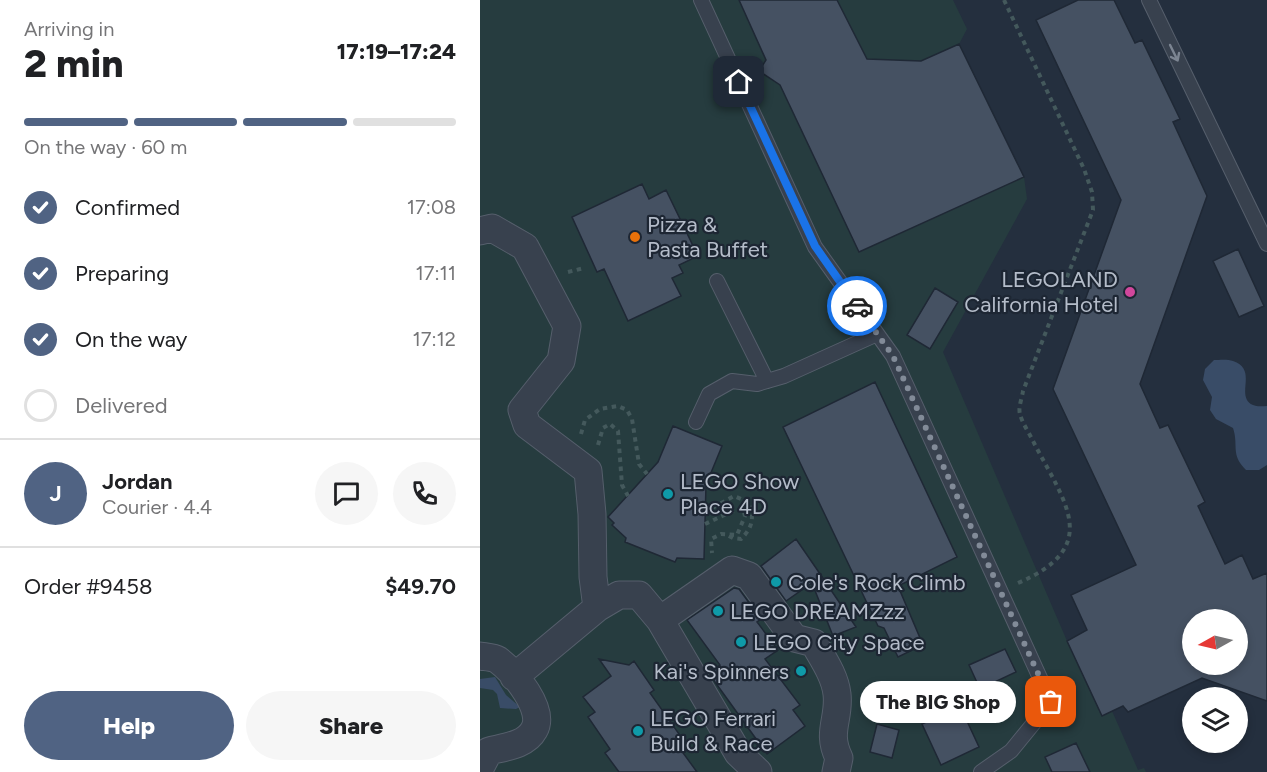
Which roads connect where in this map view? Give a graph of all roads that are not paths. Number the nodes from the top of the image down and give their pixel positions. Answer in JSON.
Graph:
{"nodes":[{"id":1,"x":701,"y":0,"type":"edge"},
{"id":2,"x":1149,"y":0,"type":"edge"},
{"id":3,"x":480,"y":231,"type":"edge"},
{"id":4,"x":1267,"y":244,"type":"edge"},
{"id":5,"x":717,"y":281,"type":"dead end"},
{"id":6,"x":877,"y":334,"type":"junction"},
{"id":7,"x":767,"y":381,"type":"junction"},
{"id":8,"x":696,"y":422,"type":"dead end"},
{"id":9,"x":597,"y":608,"type":"junction"},
{"id":10,"x":660,"y":620,"type":"junction"},
{"id":11,"x":480,"y":656,"type":"edge"},
{"id":12,"x":514,"y":677,"type":"junction"},
{"id":13,"x":480,"y":768,"type":"edge"},
{"id":14,"x":758,"y":772,"type":"edge"},
{"id":15,"x":836,"y":772,"type":"edge"},
{"id":16,"x":981,"y":772,"type":"edge"}],
"edges":[{"from":1,"to":6,"type":"lane"},
{"from":2,"to":4,"type":"lane","one_way":true},
{"from":3,"to":9,"type":"street"},
{"from":5,"to":7,"type":"lane"},
{"from":6,"to":7,"type":"lane"},
{"from":6,"to":16,"type":"lane"},
{"from":7,"to":8,"type":"lane"},
{"from":9,"to":10,"type":"street"},
{"from":9,"to":12,"type":"street"},
{"from":10,"to":14,"type":"street"},
{"from":10,"to":15,"type":"street"},
{"from":11,"to":12,"type":"street"},
{"from":12,"to":13,"type":"street"}]}
